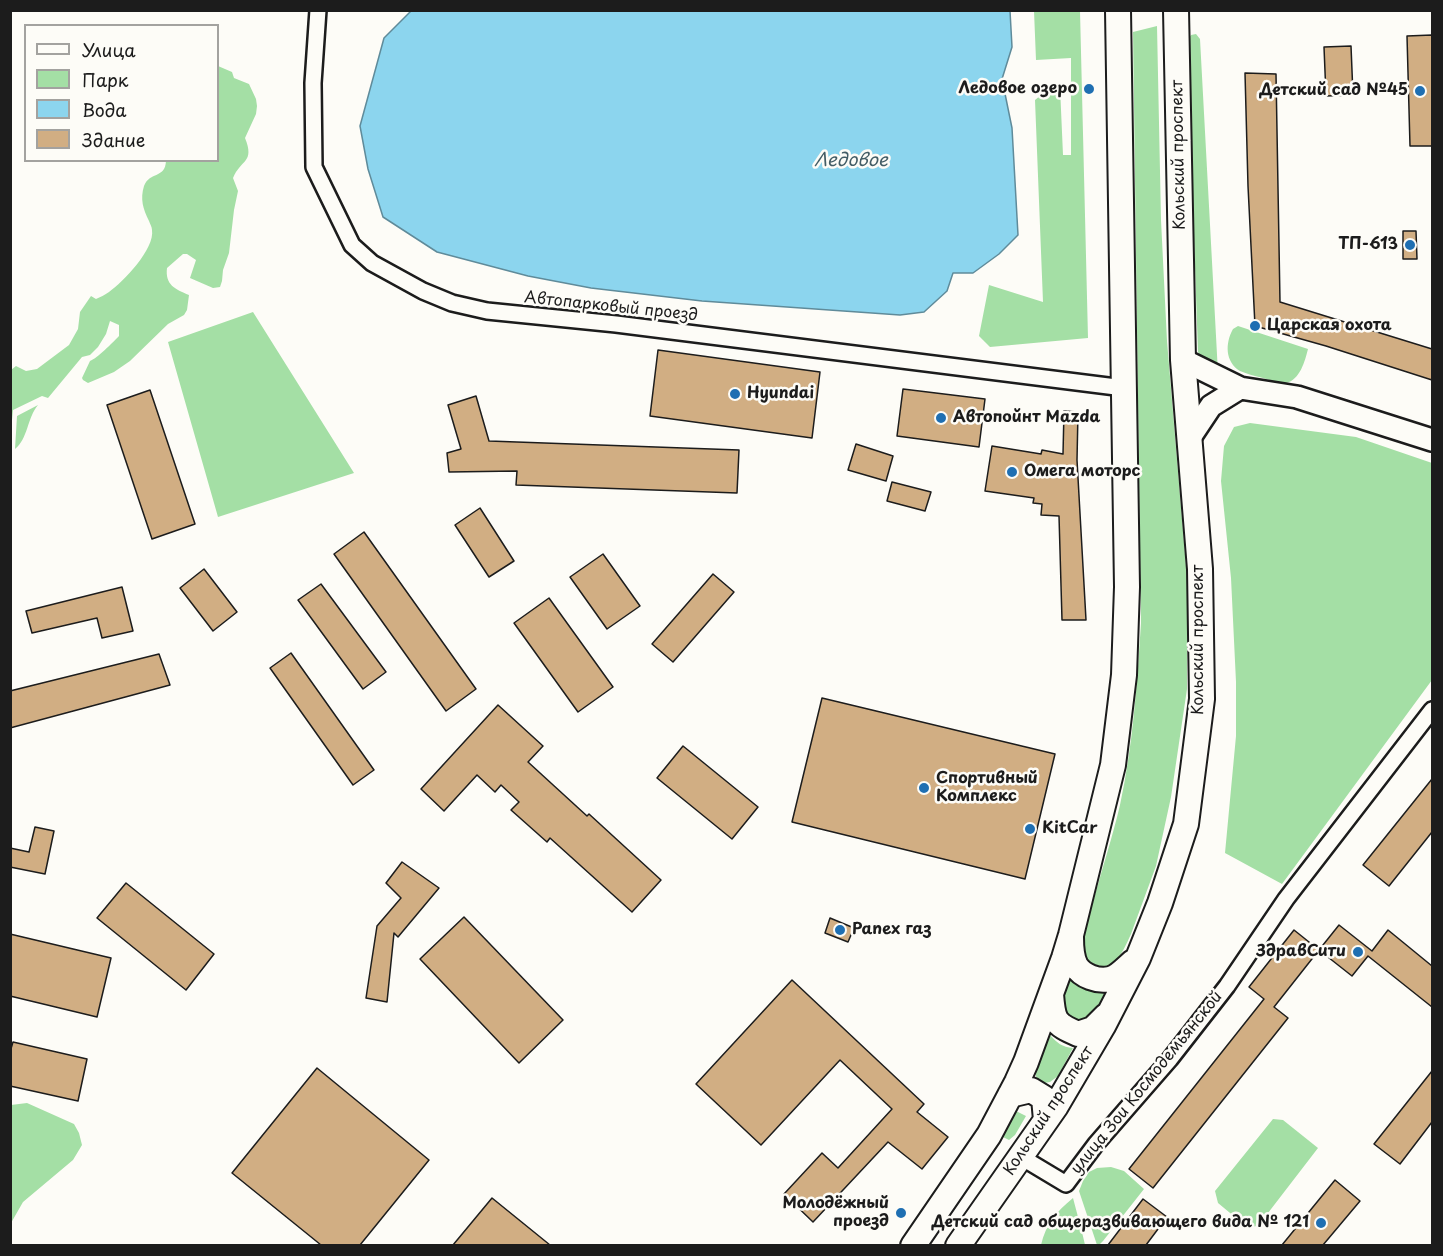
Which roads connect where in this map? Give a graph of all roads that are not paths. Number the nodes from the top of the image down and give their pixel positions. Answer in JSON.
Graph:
{"nodes":[{"id":1,"x":318,"y":10,"type":"edge"},
{"id":2,"x":1118,"y":10,"type":"edge"},
{"id":3,"x":1176,"y":10,"type":"edge"},
{"id":4,"x":1183,"y":360,"type":"junction"},
{"id":5,"x":1124,"y":388,"type":"junction"},
{"id":6,"x":1240,"y":388,"type":"junction"},
{"id":7,"x":1190,"y":440,"type":"junction"},
{"id":8,"x":1432,"y":440,"type":"edge"},
{"id":9,"x":1432,"y":710,"type":"edge"},
{"id":10,"x":1071,"y":935,"type":"junction"},
{"id":11,"x":1138,"y":958,"type":"junction"},
{"id":12,"x":1051,"y":994,"type":"junction"},
{"id":13,"x":1110,"y":1012,"type":"junction"},
{"id":14,"x":1033,"y":1101,"type":"junction"},
{"id":15,"x":989,"y":1135,"type":"junction"},
{"id":16,"x":1021,"y":1157,"type":"junction"},
{"id":17,"x":913,"y":1245,"type":"edge"},
{"id":18,"x":958,"y":1245,"type":"edge"}],
"edges":[{"from":1,"to":5,"type":"street","name":"Автопарковый проезд"},
{"from":2,"to":5,"type":"main road","name":"Кольский проспект"},
{"from":3,"to":4,"type":"main road","name":"Кольский проспект"},
{"from":4,"to":6,"type":"street"},
{"from":4,"to":7,"type":"main road","name":"Кольский проспект"},
{"from":5,"to":10,"type":"main road","name":"Кольский проспект"},
{"from":6,"to":7,"type":"street"},
{"from":6,"to":8,"type":"street"},
{"from":7,"to":11,"type":"main road","name":"Кольский проспект"},
{"from":9,"to":16,"type":"street","name":"улица Зои Космодемьянской"},
{"from":10,"to":11,"type":"main road"},
{"from":10,"to":12,"type":"main road","name":"Кольский проспект"},
{"from":11,"to":13,"type":"main road","name":"Кольский проспект"},
{"from":12,"to":13,"type":"main road"},
{"from":12,"to":14,"type":"main road","name":"Кольский проспект"},
{"from":13,"to":14,"type":"main road","name":"Кольский проспект"},
{"from":14,"to":15,"type":"main road","name":"Кольский проспект"},
{"from":14,"to":16,"type":"main road","name":"Кольский проспект"},
{"from":15,"to":16,"type":"main road"},
{"from":15,"to":17,"type":"main road","name":"Кольский проспект"},
{"from":16,"to":18,"type":"main road","name":"Кольский проспект"}]}
